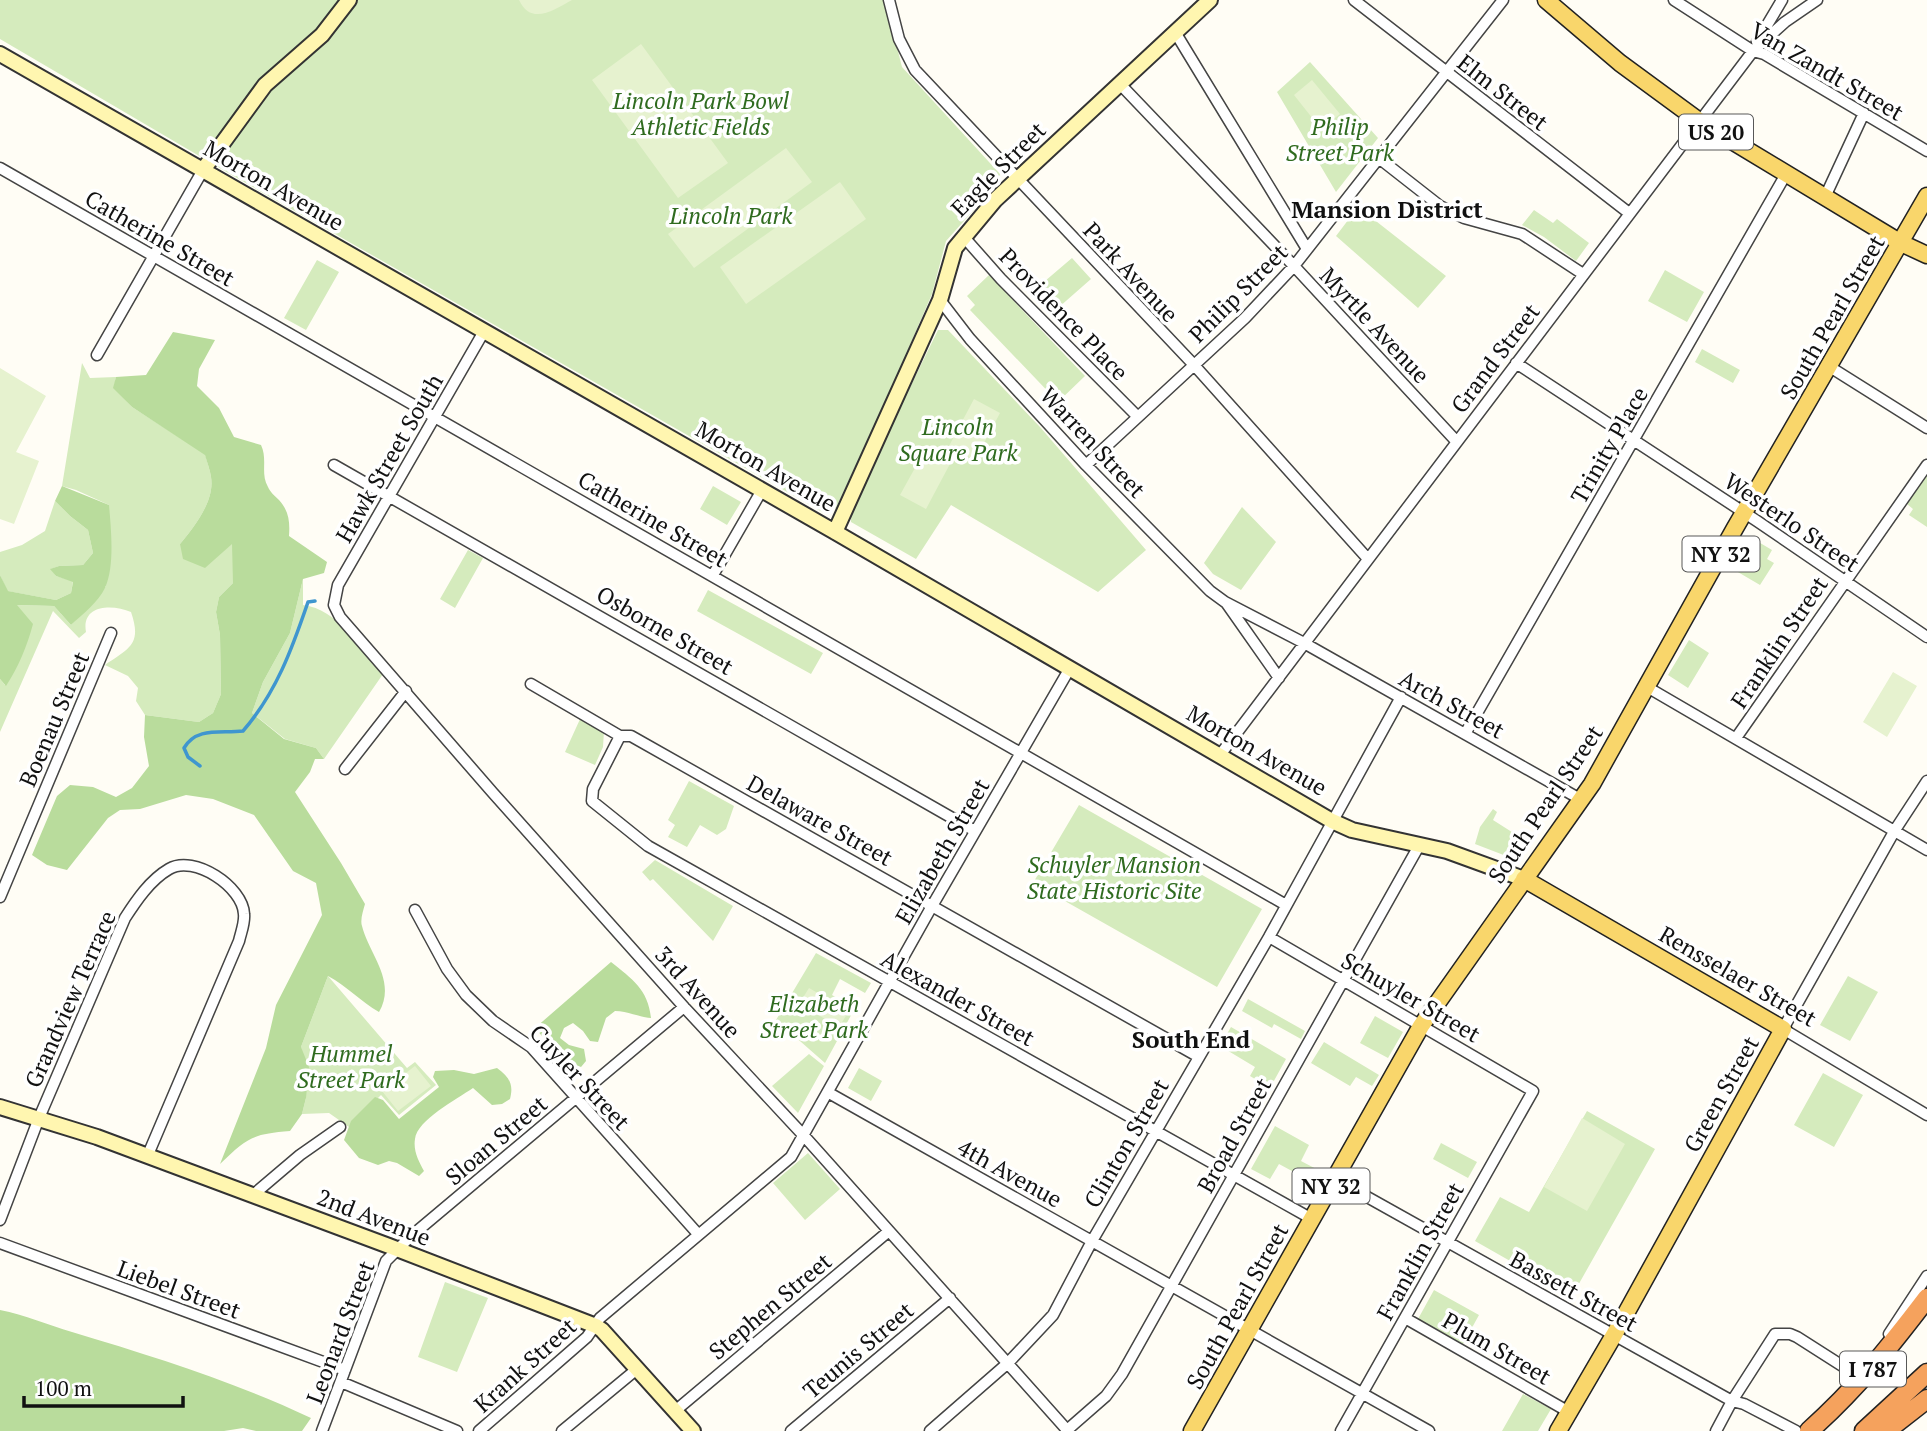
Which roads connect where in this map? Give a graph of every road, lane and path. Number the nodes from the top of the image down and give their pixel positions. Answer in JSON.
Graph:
{"nodes":[{"id":1,"x":349,"y":0,"type":"edge"},
{"id":2,"x":889,"y":0,"type":"edge"},
{"id":3,"x":1210,"y":0,"type":"edge"},
{"id":4,"x":1354,"y":0,"type":"edge"},
{"id":5,"x":1503,"y":0,"type":"edge"},
{"id":6,"x":1546,"y":0,"type":"edge"},
{"id":7,"x":1674,"y":0,"type":"edge"},
{"id":8,"x":1782,"y":0,"type":"edge"},
{"id":9,"x":1817,"y":0,"type":"edge"},
{"id":10,"x":1175,"y":32,"type":"junction"},
{"id":11,"x":1752,"y":51,"type":"junction"},
{"id":12,"x":0,"y":54,"type":"edge"},
{"id":13,"x":1445,"y":72,"type":"junction"},
{"id":14,"x":1119,"y":83,"type":"junction"},
{"id":15,"x":1864,"y":113,"type":"junction"},
{"id":16,"x":1699,"y":121,"type":"junction"},
{"id":17,"x":1927,"y":150,"type":"edge"},
{"id":18,"x":1380,"y":159,"type":"junction"},
{"id":19,"x":0,"y":168,"type":"edge"},
{"id":20,"x":203,"y":170,"type":"junction"},
{"id":21,"x":1786,"y":174,"type":"junction"},
{"id":22,"x":1017,"y":179,"type":"junction"},
{"id":23,"x":1927,"y":196,"type":"edge"},
{"id":24,"x":1825,"y":197,"type":"junction"},
{"id":25,"x":1629,"y":213,"type":"junction"},
{"id":26,"x":963,"y":236,"type":"junction"},
{"id":27,"x":1901,"y":243,"type":"junction"},
{"id":28,"x":1307,"y":249,"type":"junction"},
{"id":29,"x":154,"y":256,"type":"junction"},
{"id":30,"x":1927,"y":256,"type":"edge"},
{"id":31,"x":1294,"y":266,"type":"junction"},
{"id":32,"x":1583,"y":274,"type":"junction"},
{"id":33,"x":940,"y":300,"type":"junction"},
{"id":34,"x":483,"y":333,"type":"junction"},
{"id":35,"x":97,"y":355,"type":"dead end"},
{"id":36,"x":1516,"y":363,"type":"junction"},
{"id":37,"x":1194,"y":365,"type":"junction"},
{"id":38,"x":1829,"y":367,"type":"junction"},
{"id":39,"x":435,"y":417,"type":"junction"},
{"id":40,"x":1138,"y":417,"type":"junction"},
{"id":41,"x":1927,"y":428,"type":"edge"},
{"id":42,"x":1634,"y":441,"type":"junction"},
{"id":43,"x":1457,"y":442,"type":"junction"},
{"id":44,"x":334,"y":465,"type":"dead end"},
{"id":45,"x":1086,"y":465,"type":"junction"},
{"id":46,"x":1927,"y":465,"type":"edge"},
{"id":47,"x":762,"y":491,"type":"junction"},
{"id":48,"x":390,"y":495,"type":"junction"},
{"id":49,"x":1744,"y":513,"type":"junction"},
{"id":50,"x":835,"y":532,"type":"junction"},
{"id":51,"x":1368,"y":559,"type":"junction"},
{"id":52,"x":713,"y":575,"type":"junction"},
{"id":53,"x":1844,"y":580,"type":"junction"},
{"id":54,"x":1226,"y":602,"type":"junction"},
{"id":55,"x":334,"y":605,"type":"joint"},
{"id":56,"x":111,"y":634,"type":"dead end"},
{"id":57,"x":1927,"y":637,"type":"edge"},
{"id":58,"x":1304,"y":643,"type":"junction"},
{"id":59,"x":1070,"y":668,"type":"junction"},
{"id":60,"x":1279,"y":678,"type":"junction"},
{"id":61,"x":531,"y":684,"type":"dead end"},
{"id":62,"x":1647,"y":687,"type":"junction"},
{"id":63,"x":406,"y":691,"type":"junction"},
{"id":64,"x":1401,"y":697,"type":"junction"},
{"id":65,"x":1465,"y":734,"type":"junction"},
{"id":66,"x":620,"y":736,"type":"junction"},
{"id":67,"x":1737,"y":738,"type":"junction"},
{"id":68,"x":1020,"y":753,"type":"junction"},
{"id":69,"x":1220,"y":755,"type":"junction"},
{"id":70,"x":345,"y":769,"type":"dead end"},
{"id":71,"x":1927,"y":781,"type":"edge"},
{"id":72,"x":1580,"y":799,"type":"junction"},
{"id":73,"x":1332,"y":821,"type":"junction"},
{"id":74,"x":1895,"y":830,"type":"junction"},
{"id":75,"x":975,"y":831,"type":"junction"},
{"id":76,"x":1420,"y":844,"type":"junction"},
{"id":77,"x":1927,"y":850,"type":"edge"},
{"id":78,"x":1524,"y":879,"type":"junction"},
{"id":79,"x":0,"y":897,"type":"edge"},
{"id":80,"x":1286,"y":905,"type":"junction"},
{"id":81,"x":932,"y":906,"type":"junction"},
{"id":82,"x":415,"y":910,"type":"dead end"},
{"id":83,"x":1269,"y":937,"type":"junction"},
{"id":84,"x":1343,"y":980,"type":"junction"},
{"id":85,"x":889,"y":983,"type":"junction"},
{"id":86,"x":684,"y":1007,"type":"junction"},
{"id":87,"x":1421,"y":1026,"type":"junction"},
{"id":88,"x":1783,"y":1028,"type":"junction"},
{"id":89,"x":1199,"y":1057,"type":"junction"},
{"id":90,"x":1533,"y":1091,"type":"joint"},
{"id":91,"x":829,"y":1093,"type":"junction"},
{"id":92,"x":575,"y":1098,"type":"junction"},
{"id":93,"x":0,"y":1107,"type":"edge"},
{"id":94,"x":1927,"y":1115,"type":"edge"},
{"id":95,"x":39,"y":1118,"type":"junction"},
{"id":96,"x":340,"y":1127,"type":"dead end"},
{"id":97,"x":1156,"y":1129,"type":"junction"},
{"id":98,"x":805,"y":1137,"type":"junction"},
{"id":99,"x":147,"y":1157,"type":"junction"},
{"id":100,"x":1234,"y":1174,"type":"junction"},
{"id":101,"x":1335,"y":1179,"type":"junction"},
{"id":102,"x":253,"y":1195,"type":"junction"},
{"id":103,"x":1312,"y":1219,"type":"junction"},
{"id":104,"x":0,"y":1220,"type":"edge"},
{"id":105,"x":889,"y":1231,"type":"junction"},
{"id":106,"x":698,"y":1234,"type":"junction"},
{"id":107,"x":1092,"y":1241,"type":"junction"},
{"id":108,"x":1448,"y":1242,"type":"junction"},
{"id":109,"x":0,"y":1243,"type":"edge"},
{"id":110,"x":397,"y":1250,"type":"junction"},
{"id":111,"x":1927,"y":1276,"type":"edge"},
{"id":112,"x":1171,"y":1286,"type":"junction"},
{"id":113,"x":950,"y":1298,"type":"junction"},
{"id":114,"x":1927,"y":1298,"type":"edge"},
{"id":115,"x":1405,"y":1318,"type":"junction"},
{"id":116,"x":596,"y":1326,"type":"junction"},
{"id":117,"x":1249,"y":1330,"type":"junction"},
{"id":118,"x":1614,"y":1335,"type":"junction"},
{"id":119,"x":1008,"y":1363,"type":"junction"},
{"id":120,"x":637,"y":1369,"type":"junction"},
{"id":121,"x":345,"y":1370,"type":"junction"},
{"id":122,"x":1927,"y":1373,"type":"edge"},
{"id":123,"x":1855,"y":1374,"type":"junction"},
{"id":124,"x":341,"y":1382,"type":"junction"},
{"id":125,"x":1362,"y":1393,"type":"junction"},
{"id":126,"x":1927,"y":1399,"type":"edge"},
{"id":127,"x":1732,"y":1401,"type":"junction"},
{"id":128,"x":675,"y":1411,"type":"junction"},
{"id":129,"x":1569,"y":1412,"type":"junction"},
{"id":130,"x":322,"y":1431,"type":"edge"},
{"id":131,"x":457,"y":1431,"type":"edge"},
{"id":132,"x":479,"y":1431,"type":"edge"},
{"id":133,"x":562,"y":1431,"type":"edge"},
{"id":134,"x":693,"y":1431,"type":"edge"},
{"id":135,"x":791,"y":1431,"type":"edge"},
{"id":136,"x":930,"y":1431,"type":"edge"},
{"id":137,"x":1067,"y":1431,"type":"edge"},
{"id":138,"x":1192,"y":1431,"type":"edge"},
{"id":139,"x":1341,"y":1431,"type":"edge"},
{"id":140,"x":1429,"y":1431,"type":"edge"},
{"id":141,"x":1558,"y":1431,"type":"edge"},
{"id":142,"x":1716,"y":1431,"type":"edge"},
{"id":143,"x":1796,"y":1431,"type":"edge"},
{"id":144,"x":1809,"y":1431,"type":"edge"},
{"id":145,"x":1864,"y":1431,"type":"edge"},
{"id":146,"x":1886,"y":1431,"type":"edge"}],
"edges":[{"from":1,"to":20,"type":"street"},
{"from":2,"to":22,"type":"street","name":"Park Avenue"},
{"from":3,"to":10,"type":"street","name":"Eagle Street"},
{"from":4,"to":13,"type":"street","name":"Elm Street"},
{"from":5,"to":13,"type":"street","name":"Philip Street"},
{"from":6,"to":16,"type":"main road","number":"US 20"},
{"from":7,"to":11,"type":"street","name":"Van Zandt Street"},
{"from":8,"to":11,"type":"street"},
{"from":9,"to":11,"type":"street","name":"Grand Street"},
{"from":10,"to":14,"type":"street","name":"Eagle Street"},
{"from":10,"to":28,"type":"street"},
{"from":11,"to":15,"type":"street","name":"Van Zandt Street"},
{"from":11,"to":16,"type":"street","name":"Grand Street"},
{"from":12,"to":20,"type":"street","name":"Morton Avenue"},
{"from":13,"to":18,"type":"street","name":"Philip Street"},
{"from":13,"to":25,"type":"street","name":"Elm Street"},
{"from":14,"to":22,"type":"street","name":"Eagle Street"},
{"from":14,"to":31,"type":"street","name":"Myrtle Avenue"},
{"from":15,"to":17,"type":"street","name":"Van Zandt Street"},
{"from":15,"to":24,"type":"street"},
{"from":16,"to":21,"type":"main road","number":"US 20"},
{"from":16,"to":25,"type":"street","name":"Grand Street"},
{"from":18,"to":28,"type":"street","name":"Philip Street"},
{"from":18,"to":32,"type":"street"},
{"from":19,"to":29,"type":"street","name":"Catherine Street"},
{"from":20,"to":29,"type":"street"},
{"from":20,"to":34,"type":"street","name":"Morton Avenue"},
{"from":21,"to":24,"type":"main road","number":"US 20"},
{"from":21,"to":42,"type":"street","name":"Trinity Place"},
{"from":22,"to":26,"type":"street","name":"Eagle Street"},
{"from":22,"to":37,"type":"street","name":"Park Avenue"},
{"from":23,"to":27,"type":"main road","name":"South Pearl Street"},
{"from":24,"to":27,"type":"main road","number":"US 20"},
{"from":25,"to":32,"type":"street","name":"Grand Street"},
{"from":26,"to":33,"type":"street","name":"Eagle Street"},
{"from":26,"to":40,"type":"street","name":"Providence Place"},
{"from":27,"to":30,"type":"main road"},
{"from":27,"to":38,"type":"main road","name":"South Pearl Street","number":"NY 32"},
{"from":28,"to":31,"type":"street","name":"Philip Street"},
{"from":29,"to":35,"type":"street"},
{"from":29,"to":39,"type":"street","name":"Catherine Street"},
{"from":31,"to":37,"type":"street","name":"Philip Street"},
{"from":31,"to":43,"type":"street","name":"Myrtle Avenue"},
{"from":32,"to":36,"type":"street","name":"Grand Street"},
{"from":33,"to":45,"type":"street","name":"Warren Street"},
{"from":33,"to":50,"type":"street","name":"Eagle Street"},
{"from":34,"to":39,"type":"street","name":"Hawk Street South"},
{"from":34,"to":47,"type":"street","name":"Morton Avenue"},
{"from":36,"to":42,"type":"street","name":"Westerlo Street"},
{"from":36,"to":43,"type":"street","name":"Grand Street"},
{"from":37,"to":40,"type":"street","name":"Philip Street"},
{"from":37,"to":51,"type":"street","name":"Park Avenue"},
{"from":38,"to":41,"type":"street"},
{"from":38,"to":49,"type":"main road","name":"South Pearl Street","number":"NY 32"},
{"from":39,"to":48,"type":"street","name":"Hawk Street South"},
{"from":39,"to":52,"type":"street","name":"Catherine Street"},
{"from":40,"to":45,"type":"street","name":"Philip Street"},
{"from":42,"to":49,"type":"street","name":"Westerlo Street"},
{"from":42,"to":65,"type":"street","name":"Trinity Place"},
{"from":43,"to":51,"type":"street","name":"Grand Street"},
{"from":44,"to":48,"type":"street","name":"Osborne Street"},
{"from":45,"to":54,"type":"street","name":"Warren Street"},
{"from":46,"to":53,"type":"street","name":"Franklin Street"},
{"from":47,"to":50,"type":"street","name":"Morton Avenue"},
{"from":47,"to":52,"type":"street"},
{"from":48,"to":55,"type":"street","name":"Hawk Street South"},
{"from":48,"to":75,"type":"street","name":"Osborne Street"},
{"from":49,"to":53,"type":"street","name":"Westerlo Street"},
{"from":49,"to":62,"type":"main road","name":"South Pearl Street","number":"NY 32"},
{"from":50,"to":59,"type":"street","name":"Morton Avenue"},
{"from":51,"to":58,"type":"street","name":"Grand Street"},
{"from":52,"to":68,"type":"street","name":"Catherine Street"},
{"from":53,"to":57,"type":"street","name":"Westerlo Street"},
{"from":53,"to":67,"type":"street","name":"Franklin Street"},
{"from":54,"to":58,"type":"street","name":"Warren Street"},
{"from":54,"to":60,"type":"street","name":"Warren Street"},
{"from":55,"to":63,"type":"street","name":"3rd Avenue"},
{"from":56,"to":79,"type":"street","name":"Boenau Street"},
{"from":58,"to":60,"type":"street","name":"Grand Street"},
{"from":58,"to":64,"type":"street","name":"Arch Street"},
{"from":59,"to":68,"type":"street","name":"Elizabeth Street"},
{"from":59,"to":69,"type":"street","name":"Morton Avenue"},
{"from":60,"to":69,"type":"street","name":"Grand Street"},
{"from":61,"to":66,"type":"street","name":"Delaware Street"},
{"from":62,"to":67,"type":"street"},
{"from":62,"to":72,"type":"main road","name":"South Pearl Street","number":"NY 32"},
{"from":63,"to":70,"type":"street"},
{"from":63,"to":86,"type":"street","name":"3rd Avenue"},
{"from":64,"to":65,"type":"street","name":"Arch Street"},
{"from":64,"to":73,"type":"street","name":"Clinton Street"},
{"from":65,"to":72,"type":"street","name":"Arch Street"},
{"from":66,"to":81,"type":"street","name":"Delaware Street"},
{"from":66,"to":85,"type":"street","name":"Alexander Street"},
{"from":67,"to":74,"type":"street"},
{"from":68,"to":75,"type":"street","name":"Elizabeth Street"},
{"from":68,"to":80,"type":"street","name":"Catherine Street"},
{"from":69,"to":73,"type":"street","name":"Morton Avenue"},
{"from":71,"to":74,"type":"street","name":"Green Street"},
{"from":72,"to":78,"type":"main road","name":"South Pearl Street","number":"NY 32"},
{"from":73,"to":76,"type":"street","name":"Morton Avenue"},
{"from":73,"to":80,"type":"street","name":"Clinton Street"},
{"from":74,"to":77,"type":"street"},
{"from":74,"to":88,"type":"street","name":"Green Street"},
{"from":75,"to":81,"type":"street","name":"Elizabeth Street"},
{"from":76,"to":78,"type":"street","name":"Morton Avenue"},
{"from":76,"to":84,"type":"street","name":"Broad Street"},
{"from":78,"to":87,"type":"main road","name":"South Pearl Street","number":"NY 32"},
{"from":78,"to":88,"type":"main road","name":"Rensselaer Street"},
{"from":80,"to":83,"type":"street","name":"Clinton Street"},
{"from":81,"to":85,"type":"street","name":"Elizabeth Street"},
{"from":81,"to":89,"type":"street","name":"Delaware Street"},
{"from":82,"to":92,"type":"street","name":"Cuyler Street"},
{"from":83,"to":84,"type":"street","name":"Schuyler Street"},
{"from":83,"to":89,"type":"street","name":"Clinton Street"},
{"from":84,"to":87,"type":"street","name":"Schuyler Street"},
{"from":84,"to":100,"type":"street","name":"Broad Street"},
{"from":85,"to":91,"type":"street","name":"Elizabeth Street"},
{"from":85,"to":97,"type":"street","name":"Alexander Street"},
{"from":86,"to":92,"type":"street","name":"Sloan Street"},
{"from":86,"to":98,"type":"street","name":"3rd Avenue"},
{"from":87,"to":90,"type":"street","name":"Schuyler Street"},
{"from":87,"to":101,"type":"main road","name":"South Pearl Street","number":"NY 32"},
{"from":88,"to":94,"type":"street","name":"Rensselaer Street"},
{"from":88,"to":118,"type":"main road","name":"Green Street"},
{"from":89,"to":97,"type":"street","name":"Clinton Street"},
{"from":90,"to":108,"type":"street","name":"Franklin Street"},
{"from":91,"to":98,"type":"street","name":"Elizabeth Street"},
{"from":91,"to":107,"type":"street","name":"4th Avenue"},
{"from":92,"to":106,"type":"street","name":"Cuyler Street"},
{"from":92,"to":110,"type":"street","name":"Sloan Street"},
{"from":93,"to":95,"type":"street","name":"2nd Avenue"},
{"from":95,"to":99,"type":"street","name":"2nd Avenue"},
{"from":95,"to":99,"type":"street","name":"Grandview Terrace"},
{"from":95,"to":104,"type":"street","name":"Grandview Terrace"},
{"from":96,"to":102,"type":"street"},
{"from":97,"to":100,"type":"street","name":"Alexander Street"},
{"from":97,"to":107,"type":"street","name":"Clinton Street"},
{"from":98,"to":105,"type":"street","name":"3rd Avenue"},
{"from":98,"to":106,"type":"street","name":"Elizabeth Street"},
{"from":99,"to":102,"type":"street","name":"2nd Avenue"},
{"from":100,"to":103,"type":"street","name":"Alexander Street"},
{"from":100,"to":112,"type":"street","name":"Broad Street"},
{"from":101,"to":103,"type":"main road","name":"South Pearl Street","number":"NY 32"},
{"from":101,"to":108,"type":"street","name":"Bassett Street"},
{"from":102,"to":110,"type":"street","name":"2nd Avenue"},
{"from":103,"to":117,"type":"main road","name":"South Pearl Street","number":"NY 32"},
{"from":105,"to":113,"type":"street","name":"3rd Avenue"},
{"from":105,"to":128,"type":"street","name":"Stephen Street"},
{"from":106,"to":116,"type":"street","name":"Elizabeth Street"},
{"from":107,"to":112,"type":"street","name":"4th Avenue"},
{"from":107,"to":119,"type":"street","name":"Clinton Street"},
{"from":108,"to":115,"type":"street","name":"Franklin Street"},
{"from":108,"to":118,"type":"street","name":"Bassett Street"},
{"from":109,"to":121,"type":"street","name":"Liebel Street"},
{"from":110,"to":116,"type":"street","name":"2nd Avenue"},
{"from":110,"to":121,"type":"street","name":"Leonard Street"},
{"from":111,"to":123,"type":"street"},
{"from":112,"to":117,"type":"street","name":"4th Avenue"},
{"from":112,"to":137,"type":"street","name":"Broad Street"},
{"from":113,"to":119,"type":"street","name":"3rd Avenue"},
{"from":113,"to":135,"type":"street","name":"Teunis Street"},
{"from":114,"to":144,"type":"highway","number":"I 787"},
{"from":115,"to":125,"type":"street","name":"Franklin Street"},
{"from":115,"to":129,"type":"street","name":"Plum Street"},
{"from":116,"to":120,"type":"street","name":"2nd Avenue"},
{"from":116,"to":132,"type":"street","name":"Krank Street"},
{"from":117,"to":125,"type":"street","name":"4th Avenue"},
{"from":117,"to":138,"type":"main road","name":"South Pearl Street","number":"NY 32"},
{"from":118,"to":127,"type":"street","name":"Bassett Street"},
{"from":118,"to":129,"type":"main road","name":"Green Street"},
{"from":119,"to":136,"type":"street","name":"Clinton Street"},
{"from":119,"to":137,"type":"street","name":"3rd Avenue"},
{"from":120,"to":128,"type":"street","name":"2nd Avenue"},
{"from":120,"to":133,"type":"street"},
{"from":121,"to":124,"type":"street","name":"Leonard Street"},
{"from":122,"to":145,"type":"highway","number":"I 787"},
{"from":123,"to":127,"type":"street"},
{"from":123,"to":144,"type":"street"},
{"from":124,"to":130,"type":"street","name":"Leonard Street"},
{"from":124,"to":131,"type":"street"},
{"from":125,"to":139,"type":"street","name":"Franklin Street"},
{"from":125,"to":140,"type":"street","name":"4th Avenue"},
{"from":126,"to":146,"type":"highway"},
{"from":127,"to":142,"type":"street"},
{"from":127,"to":143,"type":"street","name":"Bassett Street"},
{"from":128,"to":134,"type":"street","name":"2nd Avenue"},
{"from":129,"to":141,"type":"main road","name":"Green Street"}]}
